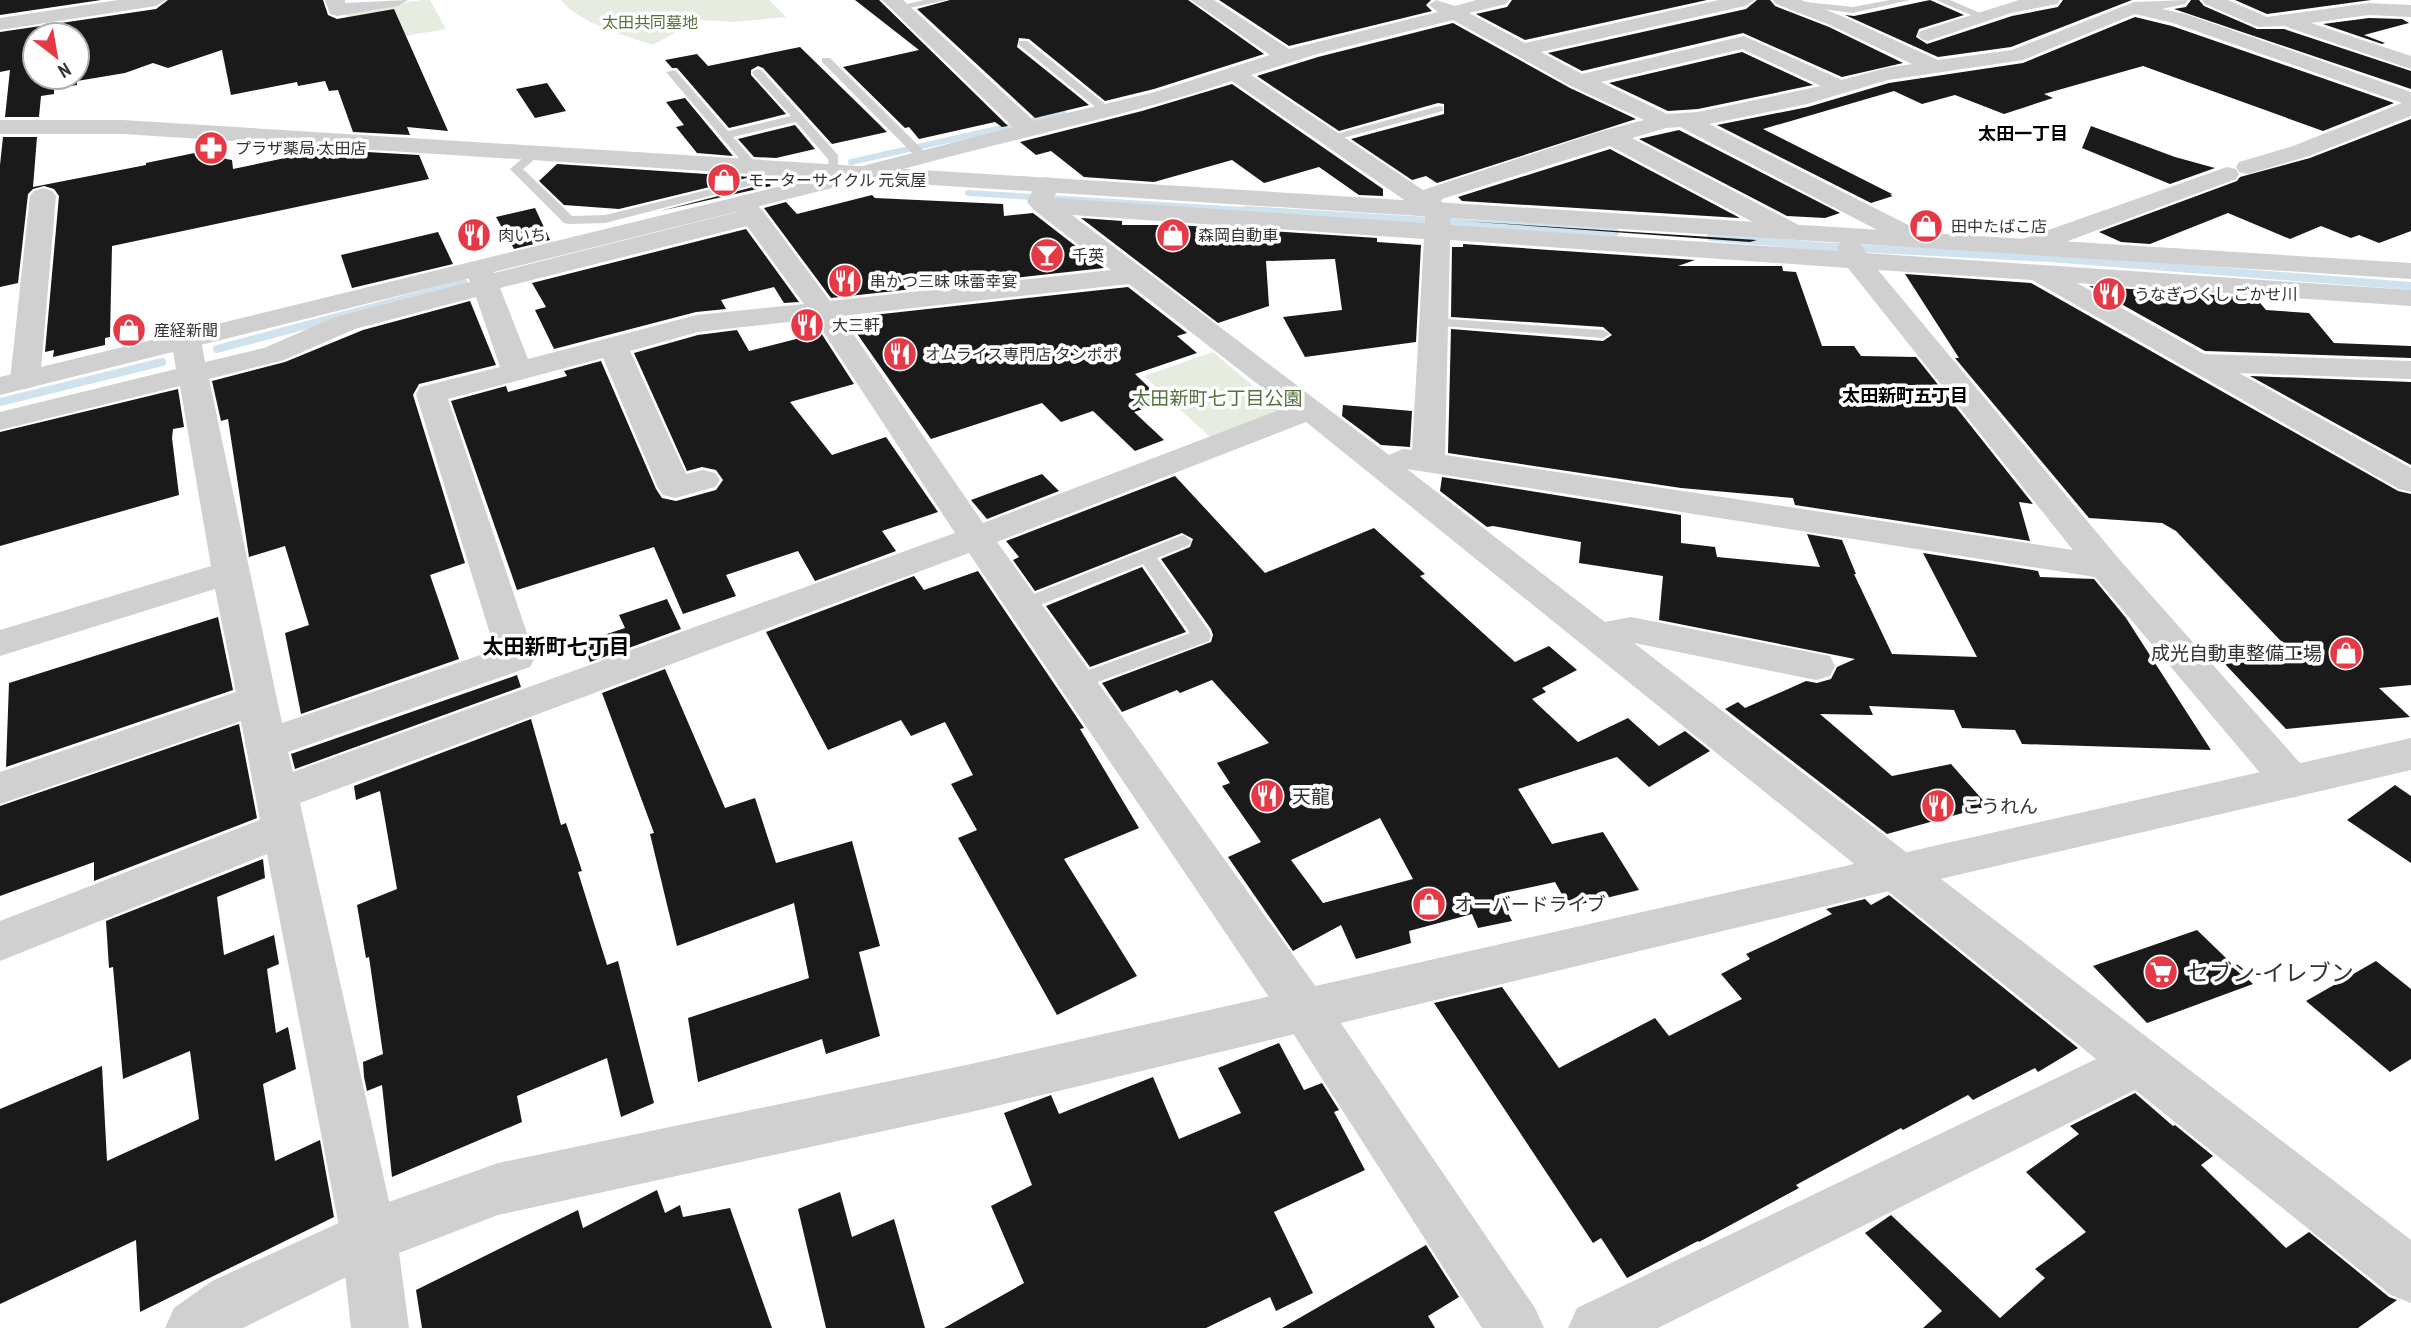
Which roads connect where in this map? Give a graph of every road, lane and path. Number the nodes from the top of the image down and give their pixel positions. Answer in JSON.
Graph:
{"nodes":[{"id":1,"x":156,"y":0,"type":"edge"},
{"id":2,"x":335,"y":0,"type":"edge"},
{"id":3,"x":398,"y":0,"type":"edge"},
{"id":4,"x":942,"y":0,"type":"edge"},
{"id":5,"x":1201,"y":0,"type":"edge"},
{"id":6,"x":1429,"y":0,"type":"edge"},
{"id":7,"x":1499,"y":0,"type":"edge"},
{"id":8,"x":1745,"y":0,"type":"edge"},
{"id":9,"x":1905,"y":0,"type":"edge"},
{"id":10,"x":1941,"y":0,"type":"edge"},
{"id":11,"x":2050,"y":0,"type":"edge"},
{"id":12,"x":2178,"y":0,"type":"edge"},
{"id":13,"x":2212,"y":0,"type":"edge"},
{"id":14,"x":2217,"y":0,"type":"edge"},
{"id":15,"x":1787,"y":1,"type":"edge"},
{"id":16,"x":2094,"y":2,"type":"dead end"},
{"id":17,"x":103,"y":4,"type":"edge"},
{"id":18,"x":896,"y":4,"type":"edge"},
{"id":19,"x":1630,"y":5,"type":"dead end"},
{"id":20,"x":2134,"y":8,"type":"junction"},
{"id":21,"x":2411,"y":11,"type":"edge"},
{"id":22,"x":1455,"y":14,"type":"junction"},
{"id":23,"x":1982,"y":16,"type":"junction"},
{"id":24,"x":1663,"y":18,"type":"junction"},
{"id":25,"x":2287,"y":21,"type":"junction"},
{"id":26,"x":2260,"y":23,"type":"junction"},
{"id":27,"x":0,"y":24,"type":"edge"},
{"id":28,"x":2216,"y":32,"type":"junction"},
{"id":29,"x":1928,"y":35,"type":"junction"},
{"id":30,"x":1023,"y":43,"type":"dead end"},
{"id":31,"x":1728,"y":46,"type":"junction"},
{"id":32,"x":1892,"y":46,"type":"junction"},
{"id":33,"x":1522,"y":50,"type":"junction"},
{"id":34,"x":1285,"y":56,"type":"junction"},
{"id":35,"x":826,"y":60,"type":"dead end"},
{"id":36,"x":1993,"y":60,"type":"junction"},
{"id":37,"x":2411,"y":63,"type":"edge"},
{"id":38,"x":1933,"y":66,"type":"junction"},
{"id":39,"x":671,"y":72,"type":"dead end"},
{"id":40,"x":757,"y":72,"type":"dead end"},
{"id":41,"x":1235,"y":74,"type":"junction"},
{"id":42,"x":1579,"y":81,"type":"junction"},
{"id":43,"x":1840,"y":87,"type":"junction"},
{"id":44,"x":2411,"y":99,"type":"edge"},
{"id":45,"x":1103,"y":108,"type":"junction"},
{"id":46,"x":2411,"y":108,"type":"edge"},
{"id":47,"x":1438,"y":109,"type":"dead end"},
{"id":48,"x":798,"y":118,"type":"junction"},
{"id":49,"x":1675,"y":121,"type":"junction"},
{"id":50,"x":1025,"y":125,"type":"junction"},
{"id":51,"x":0,"y":127,"type":"edge"},
{"id":52,"x":725,"y":135,"type":"junction"},
{"id":53,"x":1610,"y":136,"type":"junction"},
{"id":54,"x":1328,"y":138,"type":"junction"},
{"id":55,"x":917,"y":150,"type":"junction"},
{"id":56,"x":536,"y":153,"type":"junction"},
{"id":57,"x":753,"y":167,"type":"junction"},
{"id":58,"x":806,"y":170,"type":"junction"},
{"id":59,"x":847,"y":173,"type":"junction"},
{"id":60,"x":43,"y":196,"type":"dead end"},
{"id":61,"x":1043,"y":196,"type":"junction"},
{"id":62,"x":749,"y":210,"type":"junction"},
{"id":63,"x":1433,"y":214,"type":"junction"},
{"id":64,"x":598,"y":230,"type":"junction"},
{"id":65,"x":1788,"y":230,"type":"junction"},
{"id":66,"x":1670,"y":234,"type":"junction"},
{"id":67,"x":1913,"y":238,"type":"junction"},
{"id":68,"x":1850,"y":246,"type":"junction"},
{"id":69,"x":2026,"y":254,"type":"junction"},
{"id":70,"x":2213,"y":270,"type":"junction"},
{"id":71,"x":2411,"y":271,"type":"edge"},
{"id":72,"x":1136,"y":275,"type":"junction"},
{"id":73,"x":484,"y":279,"type":"junction"},
{"id":74,"x":2411,"y":298,"type":"edge"},
{"id":75,"x":822,"y":309,"type":"junction"},
{"id":76,"x":1434,"y":322,"type":"junction"},
{"id":77,"x":1603,"y":334,"type":"dead end"},
{"id":78,"x":186,"y":340,"type":"junction"},
{"id":79,"x":613,"y":345,"type":"junction"},
{"id":80,"x":2197,"y":363,"type":"junction"},
{"id":81,"x":2411,"y":370,"type":"edge"},
{"id":82,"x":517,"y":371,"type":"junction"},
{"id":83,"x":193,"y":374,"type":"junction"},
{"id":84,"x":12,"y":383,"type":"edge"},
{"id":85,"x":1309,"y":410,"type":"junction"},
{"id":86,"x":0,"y":421,"type":"edge"},
{"id":87,"x":1367,"y":454,"type":"junction"},
{"id":88,"x":1428,"y":462,"type":"junction"},
{"id":89,"x":703,"y":480,"type":"dead end"},
{"id":90,"x":2411,"y":482,"type":"edge"},
{"id":91,"x":976,"y":538,"type":"junction"},
{"id":92,"x":1183,"y":541,"type":"dead end"},
{"id":93,"x":1146,"y":555,"type":"junction"},
{"id":94,"x":2106,"y":567,"type":"junction"},
{"id":95,"x":230,"y":572,"type":"junction"},
{"id":96,"x":1023,"y":605,"type":"junction"},
{"id":97,"x":1597,"y":636,"type":"junction"},
{"id":98,"x":0,"y":643,"type":"edge"},
{"id":99,"x":1816,"y":666,"type":"dead end"},
{"id":100,"x":1077,"y":682,"type":"junction"},
{"id":101,"x":257,"y":700,"type":"junction"},
{"id":102,"x":267,"y":744,"type":"junction"},
{"id":103,"x":2411,"y":754,"type":"edge"},
{"id":104,"x":2292,"y":782,"type":"junction"},
{"id":105,"x":0,"y":788,"type":"edge"},
{"id":106,"x":281,"y":811,"type":"junction"},
{"id":107,"x":1897,"y":871,"type":"junction"},
{"id":108,"x":0,"y":941,"type":"edge"},
{"id":109,"x":1304,"y":1009,"type":"junction"},
{"id":110,"x":2136,"y":1063,"type":"junction"},
{"id":111,"x":369,"y":1237,"type":"junction"},
{"id":112,"x":2411,"y":1275,"type":"edge"},
{"id":113,"x":194,"y":1328,"type":"edge"},
{"id":114,"x":380,"y":1328,"type":"edge"},
{"id":115,"x":1515,"y":1328,"type":"edge"},
{"id":116,"x":1597,"y":1328,"type":"edge"}],
"edges":[{"from":1,"to":17,"type":"street"},
{"from":2,"to":3,"type":"street"},
{"from":4,"to":18,"type":"lane"},
{"from":5,"to":34,"type":"street"},
{"from":6,"to":22,"type":"street"},
{"from":7,"to":22,"type":"street"},
{"from":8,"to":24,"type":"street"},
{"from":9,"to":15,"type":"lane"},
{"from":10,"to":23,"type":"lane"},
{"from":11,"to":23,"type":"street"},
{"from":12,"to":20,"type":"street"},
{"from":13,"to":14,"type":"street"},
{"from":14,"to":26,"type":"street"},
{"from":15,"to":32,"type":"street"},
{"from":16,"to":20,"type":"street"},
{"from":17,"to":27,"type":"street"},
{"from":18,"to":50,"type":"street"},
{"from":19,"to":24,"type":"street"},
{"from":20,"to":28,"type":"street"},
{"from":20,"to":36,"type":"street"},
{"from":21,"to":25,"type":"street"},
{"from":22,"to":33,"type":"street"},
{"from":22,"to":34,"type":"street"},
{"from":23,"to":29,"type":"street"},
{"from":24,"to":31,"type":"street"},
{"from":24,"to":33,"type":"street"},
{"from":25,"to":26,"type":"street"},
{"from":25,"to":37,"type":"street"},
{"from":26,"to":28,"type":"street"},
{"from":28,"to":44,"type":"street"},
{"from":29,"to":32,"type":"street"},
{"from":29,"to":36,"type":"street"},
{"from":30,"to":45,"type":"lane"},
{"from":31,"to":42,"type":"street"},
{"from":31,"to":43,"type":"street"},
{"from":32,"to":38,"type":"street"},
{"from":33,"to":42,"type":"street"},
{"from":34,"to":41,"type":"street"},
{"from":35,"to":55,"type":"lane"},
{"from":36,"to":38,"type":"street"},
{"from":38,"to":43,"type":"street"},
{"from":39,"to":52,"type":"lane"},
{"from":40,"to":48,"type":"lane"},
{"from":41,"to":45,"type":"street"},
{"from":41,"to":54,"type":"street"},
{"from":42,"to":49,"type":"street"},
{"from":43,"to":49,"type":"street"},
{"from":45,"to":50,"type":"street"},
{"from":46,"to":69,"type":"street"},
{"from":47,"to":54,"type":"lane"},
{"from":48,"to":52,"type":"lane"},
{"from":48,"to":59,"type":"lane"},
{"from":49,"to":53,"type":"street"},
{"from":49,"to":67,"type":"street"},
{"from":50,"to":55,"type":"street"},
{"from":51,"to":56,"type":"street"},
{"from":52,"to":57,"type":"lane"},
{"from":53,"to":63,"type":"street"},
{"from":53,"to":65,"type":"street"},
{"from":54,"to":63,"type":"street"},
{"from":55,"to":59,"type":"street"},
{"from":56,"to":57,"type":"street"},
{"from":56,"to":64,"type":"lane"},
{"from":57,"to":58,"type":"street"},
{"from":58,"to":59,"type":"street"},
{"from":58,"to":64,"type":"lane"},
{"from":59,"to":61,"type":"street"},
{"from":59,"to":62,"type":"street"},
{"from":60,"to":84,"type":"street"},
{"from":61,"to":63,"type":"street"},
{"from":61,"to":72,"type":"street"},
{"from":62,"to":64,"type":"street"},
{"from":62,"to":73,"type":"street"},
{"from":62,"to":75,"type":"street"},
{"from":63,"to":66,"type":"street"},
{"from":63,"to":76,"type":"street"},
{"from":64,"to":73,"type":"street"},
{"from":65,"to":66,"type":"street"},
{"from":65,"to":68,"type":"street"},
{"from":66,"to":68,"type":"street"},
{"from":67,"to":68,"type":"street"},
{"from":67,"to":69,"type":"street"},
{"from":68,"to":69,"type":"street"},
{"from":68,"to":94,"type":"street"},
{"from":69,"to":70,"type":"street"},
{"from":69,"to":80,"type":"street"},
{"from":70,"to":71,"type":"street"},
{"from":70,"to":74,"type":"street"},
{"from":72,"to":75,"type":"street"},
{"from":72,"to":85,"type":"street"},
{"from":73,"to":78,"type":"street"},
{"from":73,"to":82,"type":"street"},
{"from":73,"to":83,"type":"street"},
{"from":75,"to":79,"type":"street"},
{"from":75,"to":91,"type":"street"},
{"from":76,"to":77,"type":"lane"},
{"from":76,"to":88,"type":"street"},
{"from":78,"to":83,"type":"street"},
{"from":78,"to":84,"type":"street"},
{"from":79,"to":82,"type":"street"},
{"from":79,"to":89,"type":"street"},
{"from":80,"to":81,"type":"street"},
{"from":80,"to":90,"type":"street"},
{"from":82,"to":102,"type":"street"},
{"from":83,"to":86,"type":"street"},
{"from":83,"to":95,"type":"street"},
{"from":85,"to":87,"type":"street"},
{"from":85,"to":91,"type":"street"},
{"from":87,"to":88,"type":"street"},
{"from":87,"to":97,"type":"street"},
{"from":88,"to":94,"type":"street"},
{"from":91,"to":96,"type":"street"},
{"from":91,"to":106,"type":"street"},
{"from":92,"to":93,"type":"lane"},
{"from":93,"to":96,"type":"lane"},
{"from":93,"to":100,"type":"lane"},
{"from":94,"to":104,"type":"street"},
{"from":95,"to":98,"type":"street"},
{"from":95,"to":101,"type":"street"},
{"from":96,"to":100,"type":"street"},
{"from":97,"to":99,"type":"street"},
{"from":97,"to":107,"type":"street"},
{"from":100,"to":109,"type":"street"},
{"from":101,"to":102,"type":"street"},
{"from":101,"to":105,"type":"street"},
{"from":102,"to":106,"type":"street"},
{"from":103,"to":104,"type":"street"},
{"from":104,"to":107,"type":"street"},
{"from":106,"to":108,"type":"street"},
{"from":106,"to":111,"type":"street"},
{"from":107,"to":109,"type":"street"},
{"from":107,"to":110,"type":"street"},
{"from":109,"to":111,"type":"street"},
{"from":109,"to":115,"type":"street"},
{"from":110,"to":112,"type":"street"},
{"from":110,"to":116,"type":"street"},
{"from":111,"to":113,"type":"street"},
{"from":111,"to":114,"type":"street"}]}
